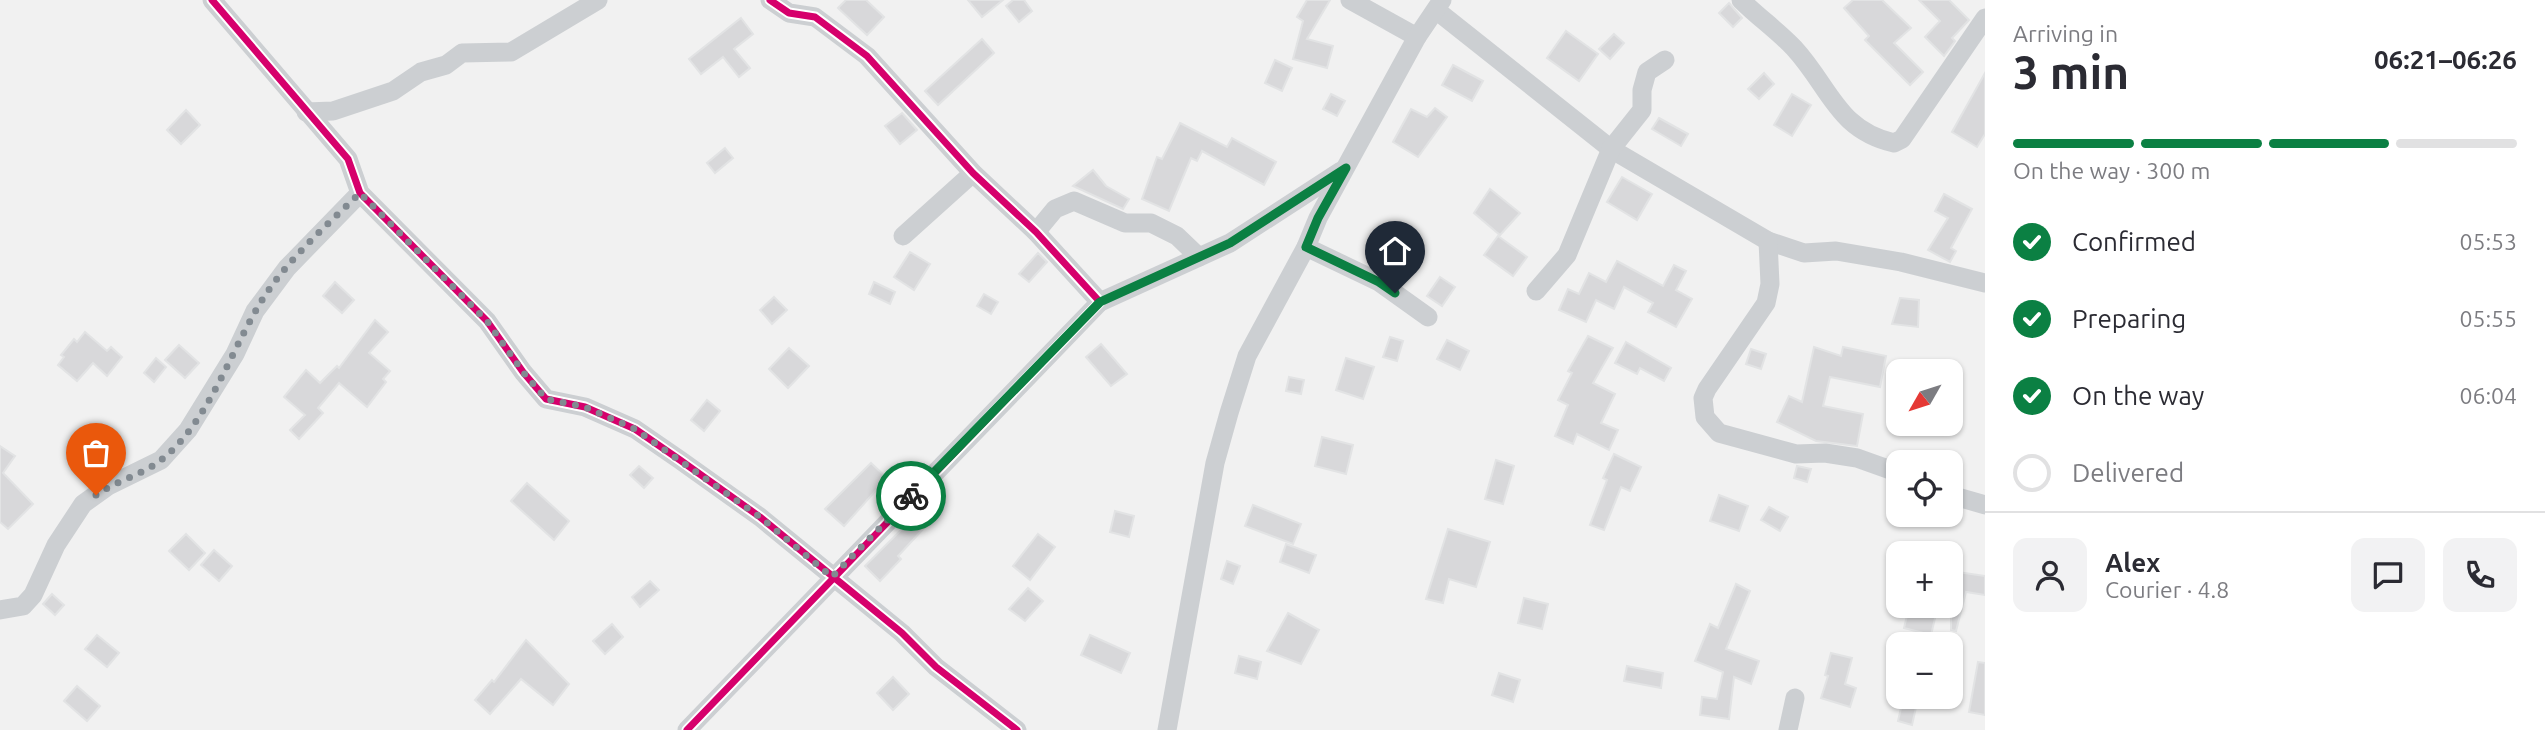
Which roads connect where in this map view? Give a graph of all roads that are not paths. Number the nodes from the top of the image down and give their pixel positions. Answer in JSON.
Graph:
{"nodes":[{"id":1,"x":212,"y":0,"type":"edge"},
{"id":2,"x":598,"y":0,"type":"edge"},
{"id":3,"x":770,"y":0,"type":"edge"},
{"id":4,"x":1350,"y":0,"type":"edge"},
{"id":5,"x":1744,"y":1,"type":"edge"},
{"id":6,"x":1439,"y":5,"type":"edge"},
{"id":7,"x":1985,"y":18,"type":"edge"},
{"id":8,"x":1417,"y":37,"type":"junction"},
{"id":9,"x":1665,"y":60,"type":"dead end"},
{"id":10,"x":306,"y":112,"type":"junction"},
{"id":11,"x":1611,"y":149,"type":"junction"},
{"id":12,"x":1346,"y":168,"type":"junction"},
{"id":13,"x":973,"y":173,"type":"junction"},
{"id":14,"x":360,"y":193,"type":"junction"},
{"id":15,"x":1036,"y":232,"type":"junction"},
{"id":16,"x":903,"y":236,"type":"dead end"},
{"id":17,"x":1768,"y":241,"type":"junction"},
{"id":18,"x":1306,"y":247,"type":"junction"},
{"id":19,"x":1199,"y":257,"type":"junction"},
{"id":20,"x":1985,"y":283,"type":"edge"},
{"id":21,"x":1536,"y":291,"type":"dead end"},
{"id":22,"x":1100,"y":302,"type":"junction"},
{"id":23,"x":1428,"y":317,"type":"dead end"},
{"id":24,"x":1886,"y":468,"type":"edge"},
{"id":25,"x":1963,"y":499,"type":"edge"},
{"id":26,"x":1985,"y":505,"type":"edge"},
{"id":27,"x":832,"y":577,"type":"junction"},
{"id":28,"x":0,"y":610,"type":"edge"},
{"id":29,"x":1796,"y":698,"type":"dead end"},
{"id":30,"x":687,"y":730,"type":"edge"},
{"id":31,"x":1017,"y":730,"type":"edge"},
{"id":32,"x":1167,"y":730,"type":"edge"},
{"id":33,"x":1788,"y":730,"type":"edge"}],
"edges":[{"from":1,"to":10,"type":"street"},
{"from":2,"to":10,"type":"street"},
{"from":3,"to":13,"type":"street"},
{"from":4,"to":8,"type":"street"},
{"from":5,"to":7,"type":"street"},
{"from":6,"to":8,"type":"street"},
{"from":6,"to":11,"type":"street"},
{"from":8,"to":12,"type":"street"},
{"from":9,"to":11,"type":"street"},
{"from":10,"to":14,"type":"street"},
{"from":11,"to":17,"type":"street"},
{"from":11,"to":21,"type":"street"},
{"from":12,"to":18,"type":"street"},
{"from":12,"to":19,"type":"street"},
{"from":13,"to":15,"type":"street"},
{"from":13,"to":16,"type":"street"},
{"from":14,"to":27,"type":"street"},
{"from":14,"to":28,"type":"street"},
{"from":15,"to":19,"type":"street"},
{"from":15,"to":22,"type":"street"},
{"from":17,"to":20,"type":"street"},
{"from":17,"to":24,"type":"street"},
{"from":18,"to":23,"type":"street"},
{"from":18,"to":32,"type":"street"},
{"from":19,"to":22,"type":"street"},
{"from":22,"to":27,"type":"street"},
{"from":25,"to":26,"type":"street"},
{"from":27,"to":30,"type":"street"},
{"from":27,"to":31,"type":"street"},
{"from":29,"to":33,"type":"street"}]}
